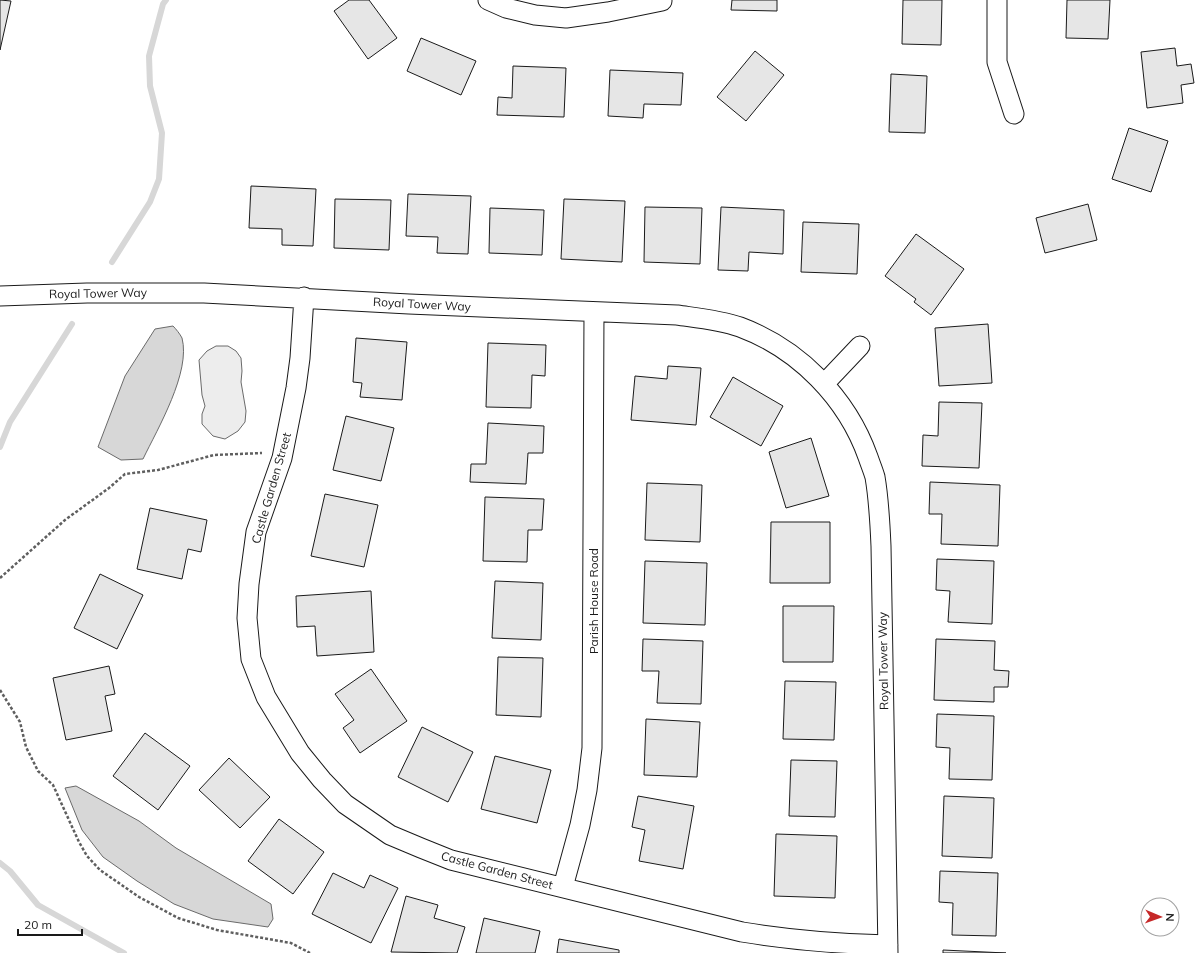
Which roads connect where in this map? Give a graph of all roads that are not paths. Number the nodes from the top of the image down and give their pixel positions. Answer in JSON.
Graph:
{"nodes":[{"id":1,"x":488,"y":0,"type":"edge"},
{"id":2,"x":997,"y":0,"type":"edge"},
{"id":3,"x":662,"y":1,"type":"dead end"},
{"id":4,"x":1014,"y":114,"type":"dead end"},
{"id":5,"x":0,"y":296,"type":"edge"},
{"id":6,"x":304,"y":297,"type":"junction"},
{"id":7,"x":594,"y":312,"type":"junction"},
{"id":8,"x":860,"y":346,"type":"dead end"},
{"id":9,"x":824,"y":384,"type":"junction"},
{"id":10,"x":563,"y":887,"type":"junction"},
{"id":11,"x":888,"y":949,"type":"edge"}],
"edges":[{"from":1,"to":3,"type":"street"},
{"from":2,"to":4,"type":"street"},
{"from":5,"to":6,"type":"street","name":"Royal Tower Way"},
{"from":6,"to":7,"type":"street","name":"Royal Tower Way"},
{"from":6,"to":10,"type":"street","name":"Castle Garden Street"},
{"from":7,"to":9,"type":"street","name":"Royal Tower Way"},
{"from":7,"to":10,"type":"street","name":"Parish House Road"},
{"from":8,"to":9,"type":"street"},
{"from":9,"to":11,"type":"street","name":"Royal Tower Way"},
{"from":10,"to":11,"type":"street","name":"Castle Garden Street"}]}
